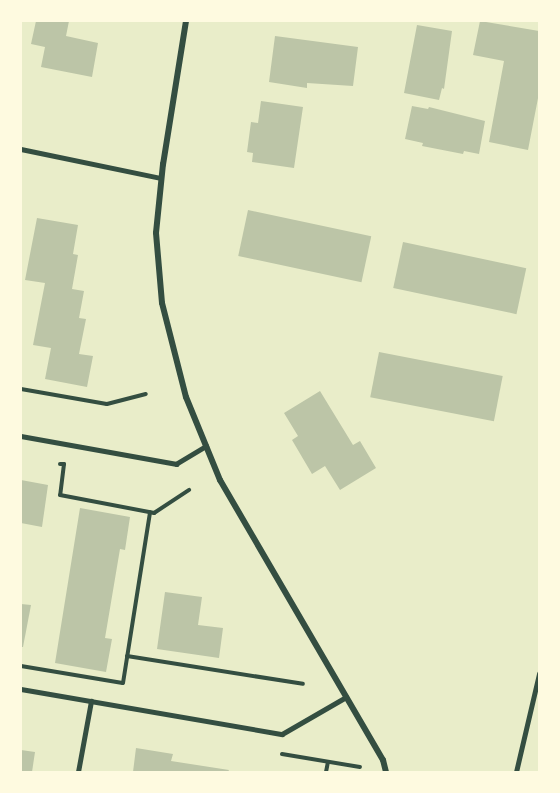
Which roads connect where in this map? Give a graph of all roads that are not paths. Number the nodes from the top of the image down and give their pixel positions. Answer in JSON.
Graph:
{"nodes":[{"id":1,"x":186,"y":21,"type":"edge"},
{"id":2,"x":21,"y":149,"type":"edge"},
{"id":3,"x":161,"y":178,"type":"junction"},
{"id":4,"x":21,"y":436,"type":"edge"},
{"id":5,"x":206,"y":446,"type":"junction"},
{"id":6,"x":539,"y":674,"type":"edge"},
{"id":7,"x":21,"y":689,"type":"edge"},
{"id":8,"x":346,"y":697,"type":"junction"},
{"id":9,"x":91,"y":700,"type":"junction"},
{"id":10,"x":78,"y":772,"type":"edge"},
{"id":11,"x":386,"y":772,"type":"edge"},
{"id":12,"x":516,"y":772,"type":"edge"}],
"edges":[{"from":1,"to":3,"type":"street"},
{"from":2,"to":3,"type":"lane"},
{"from":3,"to":5,"type":"street"},
{"from":4,"to":5,"type":"lane"},
{"from":5,"to":8,"type":"street"},
{"from":6,"to":12,"type":"lane"},
{"from":7,"to":9,"type":"lane"},
{"from":8,"to":9,"type":"lane"},
{"from":8,"to":11,"type":"street"},
{"from":9,"to":10,"type":"lane"}]}
